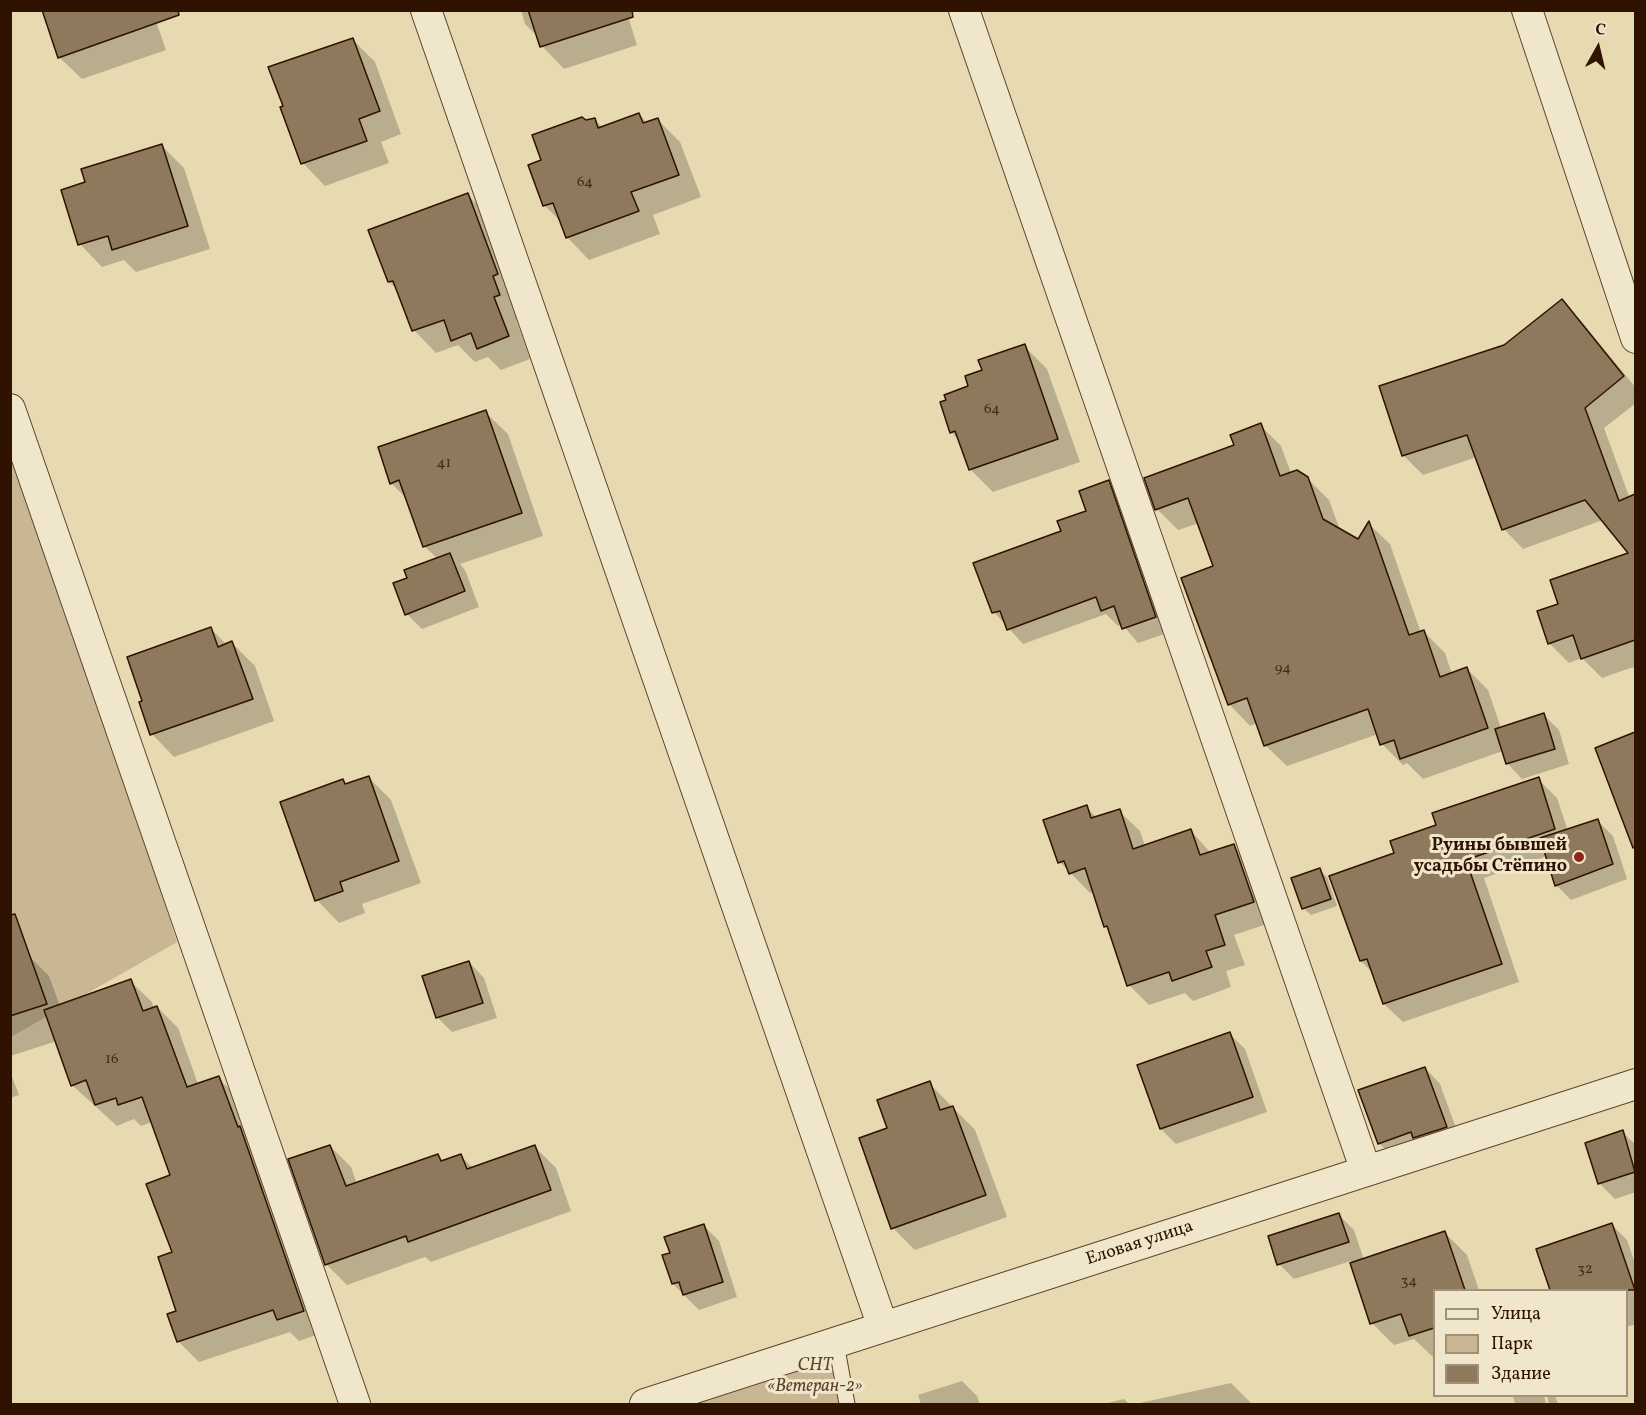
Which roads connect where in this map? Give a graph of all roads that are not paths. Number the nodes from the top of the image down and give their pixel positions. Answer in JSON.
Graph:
{"nodes":[{"id":1,"x":426,"y":10,"type":"edge"},
{"id":2,"x":964,"y":10,"type":"edge"},
{"id":3,"x":1527,"y":10,"type":"edge"},
{"id":4,"x":1635,"y":338,"type":"edge"},
{"id":5,"x":10,"y":409,"type":"edge"},
{"id":6,"x":1635,"y":1084,"type":"edge"},
{"id":7,"x":1366,"y":1171,"type":"junction"},
{"id":8,"x":883,"y":1328,"type":"junction"},
{"id":9,"x":836,"y":1343,"type":"junction"},
{"id":10,"x":355,"y":1404,"type":"edge"},
{"id":11,"x":645,"y":1404,"type":"edge"},
{"id":12,"x":847,"y":1404,"type":"edge"}],
"edges":[{"from":1,"to":8,"type":"street"},
{"from":2,"to":7,"type":"street"},
{"from":3,"to":4,"type":"street"},
{"from":5,"to":10,"type":"street"},
{"from":6,"to":7,"type":"street","name":"Еловая улица"},
{"from":7,"to":8,"type":"street","name":"Еловая улица"},
{"from":8,"to":9,"type":"street","name":"Еловая улица"},
{"from":9,"to":11,"type":"street","name":"Еловая улица"},
{"from":9,"to":12,"type":"lane"}]}
